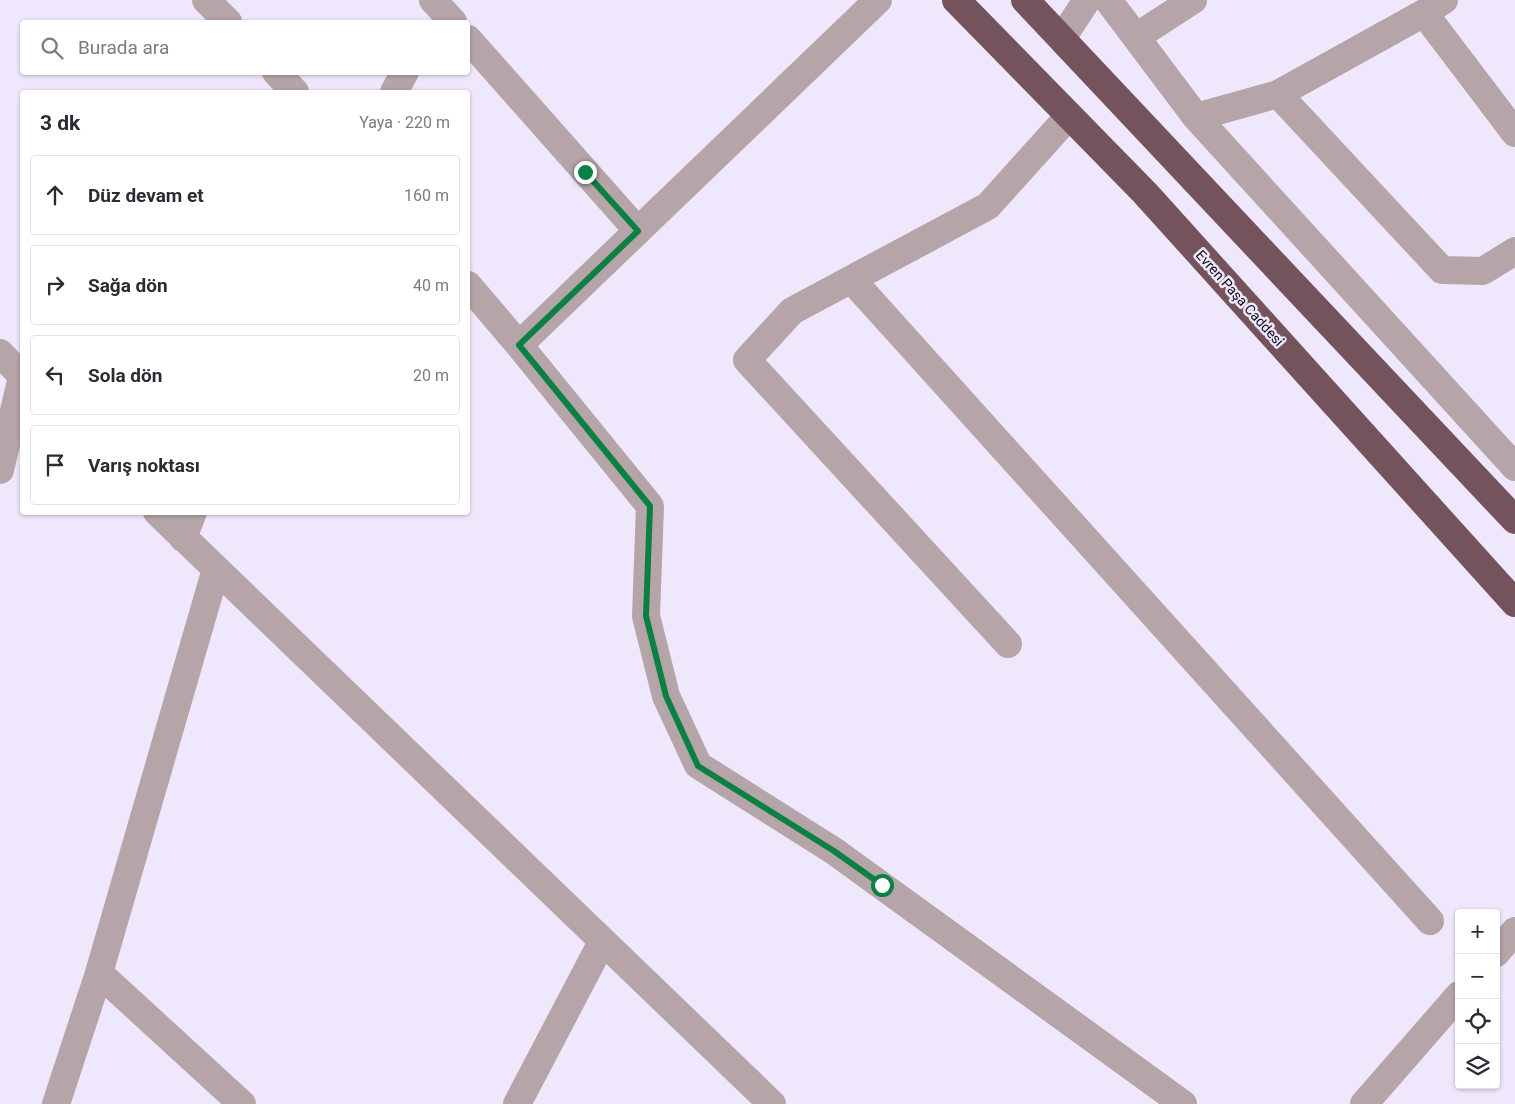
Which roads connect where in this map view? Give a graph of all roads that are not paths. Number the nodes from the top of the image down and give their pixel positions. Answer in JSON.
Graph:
{"nodes":[{"id":1,"x":206,"y":0,"type":"edge"},
{"id":2,"x":878,"y":0,"type":"edge"},
{"id":3,"x":956,"y":0,"type":"edge"},
{"id":4,"x":1025,"y":0,"type":"edge"},
{"id":5,"x":1087,"y":0,"type":"edge"},
{"id":6,"x":1108,"y":0,"type":"edge"},
{"id":7,"x":1193,"y":0,"type":"edge"},
{"id":8,"x":1434,"y":7,"type":"edge"},
{"id":9,"x":226,"y":20,"type":"edge"},
{"id":10,"x":1136,"y":37,"type":"junction"},
{"id":11,"x":1062,"y":38,"type":"junction"},
{"id":12,"x":470,"y":41,"type":"edge"},
{"id":13,"x":279,"y":75,"type":"edge"},
{"id":14,"x":403,"y":75,"type":"edge"},
{"id":15,"x":293,"y":90,"type":"edge"},
{"id":16,"x":395,"y":90,"type":"edge"},
{"id":17,"x":1278,"y":94,"type":"junction"},
{"id":18,"x":1069,"y":116,"type":"junction"},
{"id":19,"x":1196,"y":116,"type":"junction"},
{"id":20,"x":1515,"y":133,"type":"edge"},
{"id":21,"x":638,"y":231,"type":"junction"},
{"id":22,"x":1515,"y":251,"type":"edge"},
{"id":23,"x":852,"y":280,"type":"junction"},
{"id":24,"x":470,"y":287,"type":"edge"},
{"id":25,"x":519,"y":345,"type":"junction"},
{"id":26,"x":0,"y":353,"type":"edge"},
{"id":27,"x":20,"y":375,"type":"edge"},
{"id":28,"x":20,"y":385,"type":"edge"},
{"id":29,"x":1509,"y":450,"type":"edge"},
{"id":30,"x":0,"y":470,"type":"edge"},
{"id":31,"x":160,"y":515,"type":"edge"},
{"id":32,"x":192,"y":515,"type":"edge"},
{"id":33,"x":1515,"y":520,"type":"edge"},
{"id":34,"x":183,"y":538,"type":"junction"},
{"id":35,"x":216,"y":569,"type":"junction"},
{"id":36,"x":1515,"y":603,"type":"edge"},
{"id":37,"x":1008,"y":644,"type":"dead end"},
{"id":38,"x":1430,"y":921,"type":"dead end"},
{"id":39,"x":1515,"y":931,"type":"edge"},
{"id":40,"x":602,"y":942,"type":"junction"},
{"id":41,"x":1500,"y":948,"type":"edge"},
{"id":42,"x":99,"y":973,"type":"junction"},
{"id":43,"x":1456,"y":999,"type":"edge"},
{"id":44,"x":56,"y":1104,"type":"edge"},
{"id":45,"x":242,"y":1104,"type":"edge"},
{"id":46,"x":518,"y":1104,"type":"edge"},
{"id":47,"x":772,"y":1104,"type":"edge"},
{"id":48,"x":1183,"y":1104,"type":"edge"},
{"id":49,"x":1364,"y":1104,"type":"edge"}],
"edges":[{"from":1,"to":9,"type":"street"},
{"from":2,"to":21,"type":"street"},
{"from":3,"to":18,"type":"highway","name":"Evren Paşa Caddesi"},
{"from":4,"to":11,"type":"highway"},
{"from":5,"to":11,"type":"street"},
{"from":6,"to":10,"type":"street"},
{"from":7,"to":10,"type":"street"},
{"from":8,"to":17,"type":"street"},
{"from":8,"to":20,"type":"street"},
{"from":10,"to":19,"type":"street"},
{"from":11,"to":33,"type":"highway"},
{"from":12,"to":21,"type":"street"},
{"from":13,"to":15,"type":"street"},
{"from":14,"to":16,"type":"street"},
{"from":17,"to":19,"type":"street"},
{"from":17,"to":22,"type":"street"},
{"from":18,"to":23,"type":"street"},
{"from":18,"to":36,"type":"highway","name":"Evren Paşa Caddesi"},
{"from":19,"to":29,"type":"street"},
{"from":21,"to":25,"type":"street"},
{"from":23,"to":37,"type":"street"},
{"from":23,"to":38,"type":"street"},
{"from":24,"to":25,"type":"street"},
{"from":25,"to":48,"type":"street"},
{"from":26,"to":27,"type":"street"},
{"from":28,"to":30,"type":"street"},
{"from":31,"to":34,"type":"street"},
{"from":32,"to":34,"type":"street"},
{"from":34,"to":35,"type":"street"},
{"from":35,"to":40,"type":"street"},
{"from":35,"to":42,"type":"street"},
{"from":39,"to":41,"type":"street"},
{"from":40,"to":46,"type":"street"},
{"from":40,"to":47,"type":"street"},
{"from":42,"to":44,"type":"street"},
{"from":42,"to":45,"type":"street"},
{"from":43,"to":49,"type":"street"}]}
